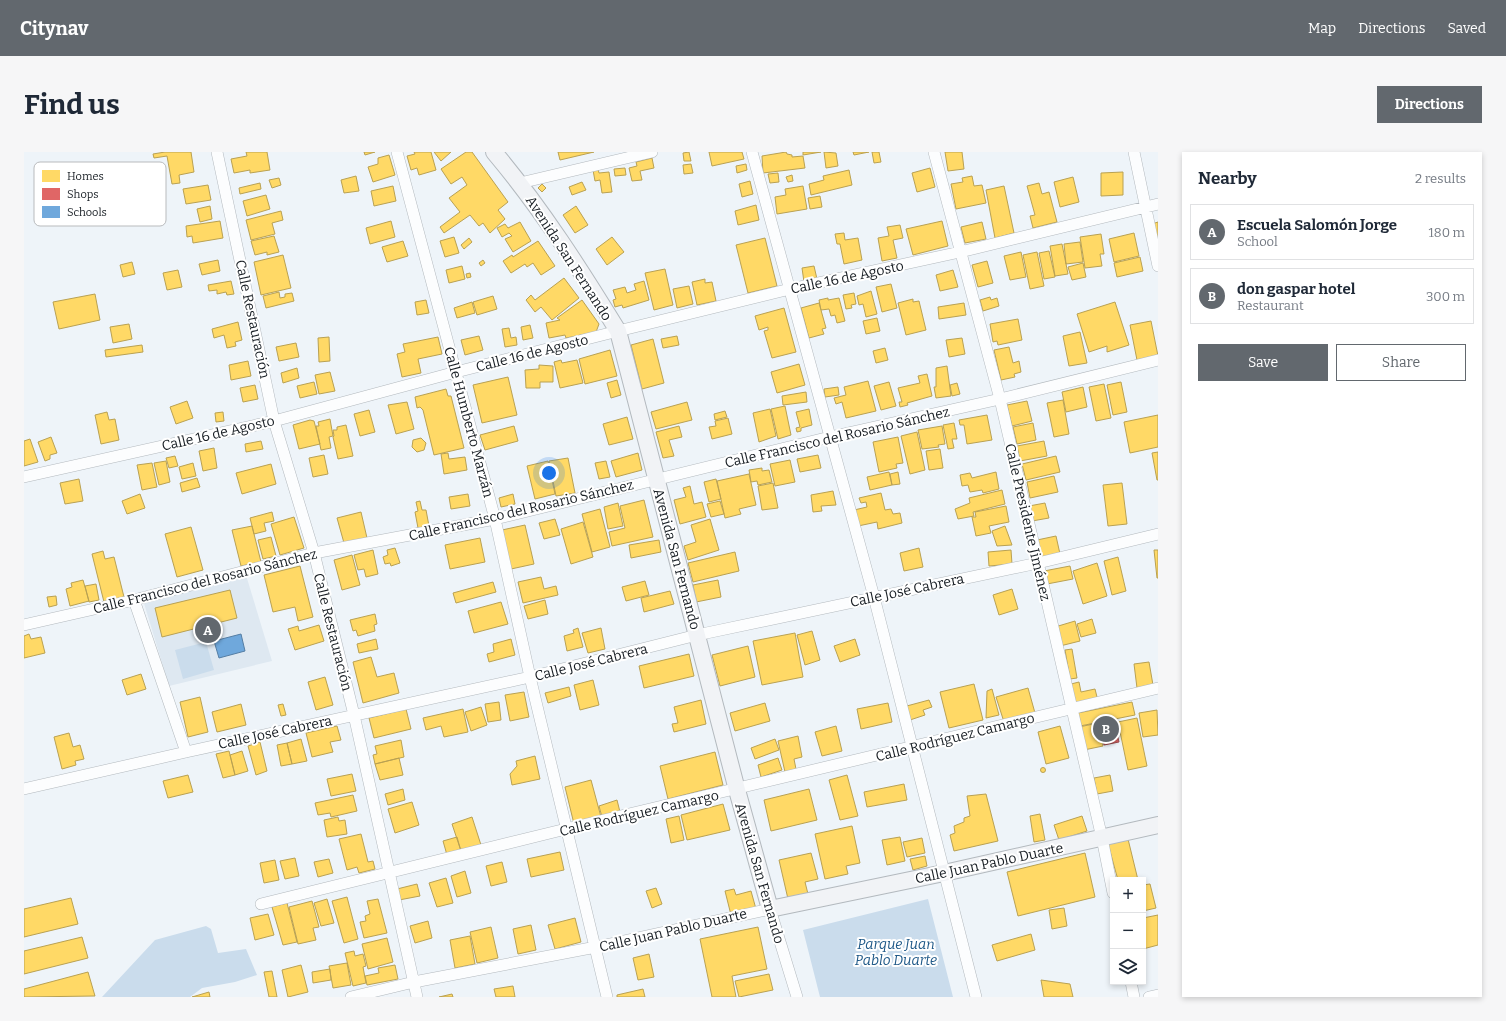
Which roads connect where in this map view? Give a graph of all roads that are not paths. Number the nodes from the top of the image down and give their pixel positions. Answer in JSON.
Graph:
{"nodes":[{"id":1,"x":217,"y":152,"type":"edge"},
{"id":2,"x":397,"y":152,"type":"edge"},
{"id":3,"x":494,"y":152,"type":"edge"},
{"id":4,"x":652,"y":152,"type":"edge"},
{"id":5,"x":752,"y":152,"type":"edge"},
{"id":6,"x":934,"y":152,"type":"edge"},
{"id":7,"x":1134,"y":152,"type":"edge"},
{"id":8,"x":520,"y":183,"type":"junction"},
{"id":9,"x":1158,"y":204,"type":"edge"},
{"id":10,"x":1145,"y":207,"type":"junction"},
{"id":11,"x":960,"y":252,"type":"junction"},
{"id":12,"x":1158,"y":266,"type":"edge"},
{"id":13,"x":790,"y":289,"type":"junction"},
{"id":14,"x":618,"y":331,"type":"junction"},
{"id":15,"x":1158,"y":360,"type":"edge"},
{"id":16,"x":456,"y":372,"type":"junction"},
{"id":17,"x":1000,"y":399,"type":"junction"},
{"id":18,"x":274,"y":421,"type":"junction"},
{"id":19,"x":830,"y":437,"type":"junction"},
{"id":20,"x":24,"y":477,"type":"edge"},
{"id":21,"x":656,"y":480,"type":"junction"},
{"id":22,"x":495,"y":519,"type":"junction"},
{"id":23,"x":1158,"y":534,"type":"edge"},
{"id":24,"x":314,"y":553,"type":"junction"},
{"id":25,"x":1038,"y":563,"type":"junction"},
{"id":26,"x":874,"y":597,"type":"junction"},
{"id":27,"x":134,"y":600,"type":"junction"},
{"id":28,"x":24,"y":625,"type":"edge"},
{"id":29,"x":697,"y":635,"type":"junction"},
{"id":30,"x":530,"y":678,"type":"junction"},
{"id":31,"x":1158,"y":688,"type":"edge"},
{"id":32,"x":1072,"y":709,"type":"junction"},
{"id":33,"x":354,"y":715,"type":"junction"},
{"id":34,"x":911,"y":748,"type":"junction"},
{"id":35,"x":186,"y":752,"type":"junction"},
{"id":36,"x":24,"y":789,"type":"edge"},
{"id":37,"x":737,"y":790,"type":"junction"},
{"id":38,"x":1158,"y":825,"type":"edge"},
{"id":39,"x":566,"y":829,"type":"junction"},
{"id":40,"x":1102,"y":838,"type":"junction"},
{"id":41,"x":390,"y":873,"type":"junction"},
{"id":42,"x":944,"y":873,"type":"junction"},
{"id":43,"x":1110,"y":878,"type":"edge"},
{"id":44,"x":261,"y":904,"type":"dead end"},
{"id":45,"x":770,"y":909,"type":"junction"},
{"id":46,"x":596,"y":948,"type":"junction"},
{"id":47,"x":414,"y":982,"type":"junction"},
{"id":48,"x":1132,"y":985,"type":"edge"},
{"id":49,"x":1158,"y":995,"type":"edge"},
{"id":50,"x":351,"y":997,"type":"edge"},
{"id":51,"x":417,"y":997,"type":"edge"},
{"id":52,"x":607,"y":997,"type":"edge"},
{"id":53,"x":797,"y":997,"type":"edge"},
{"id":54,"x":976,"y":997,"type":"edge"},
{"id":55,"x":1134,"y":997,"type":"edge"},
{"id":56,"x":1149,"y":997,"type":"edge"}],
"edges":[{"from":1,"to":18,"type":"street","name":"Calle Restauración"},
{"from":2,"to":16,"type":"street","name":"Calle Humberto Marzán"},
{"from":3,"to":8,"type":"street","name":"Avenida San Fernando"},
{"from":4,"to":8,"type":"street"},
{"from":5,"to":13,"type":"street"},
{"from":6,"to":11,"type":"street","name":"Calle Presidente Jiménez"},
{"from":7,"to":10,"type":"street"},
{"from":8,"to":14,"type":"street","name":"Avenida San Fernando"},
{"from":9,"to":10,"type":"street","name":"Calle 16 de Agosto"},
{"from":10,"to":11,"type":"street","name":"Calle 16 de Agosto"},
{"from":10,"to":12,"type":"street"},
{"from":11,"to":13,"type":"street","name":"Calle 16 de Agosto"},
{"from":11,"to":17,"type":"street","name":"Calle Presidente Jiménez"},
{"from":13,"to":14,"type":"street","name":"Calle 16 de Agosto"},
{"from":13,"to":19,"type":"street"},
{"from":14,"to":16,"type":"street","name":"Calle 16 de Agosto"},
{"from":14,"to":21,"type":"street","name":"Avenida San Fernando"},
{"from":15,"to":17,"type":"street","name":"Calle Francisco del Rosario Sánchez"},
{"from":16,"to":18,"type":"street","name":"Calle 16 de Agosto"},
{"from":16,"to":22,"type":"street","name":"Calle Humberto Marzán"},
{"from":17,"to":19,"type":"street","name":"Calle Francisco del Rosario Sánchez"},
{"from":17,"to":25,"type":"street","name":"Calle Presidente Jiménez"},
{"from":18,"to":20,"type":"street","name":"Calle 16 de Agosto"},
{"from":18,"to":24,"type":"street","name":"Calle Restauración"},
{"from":19,"to":21,"type":"street","name":"Calle Francisco del Rosario Sánchez"},
{"from":19,"to":26,"type":"street"},
{"from":21,"to":22,"type":"street","name":"Calle Francisco del Rosario Sánchez"},
{"from":21,"to":29,"type":"street","name":"Avenida San Fernando"},
{"from":22,"to":24,"type":"street","name":"Calle Francisco del Rosario Sánchez"},
{"from":22,"to":30,"type":"street","name":"Calle Humberto Marzán"},
{"from":23,"to":25,"type":"street","name":"Calle José Cabrera"},
{"from":24,"to":27,"type":"street","name":"Calle Francisco del Rosario Sánchez"},
{"from":24,"to":33,"type":"street","name":"Calle Restauración"},
{"from":25,"to":26,"type":"street","name":"Calle José Cabrera"},
{"from":25,"to":32,"type":"street","name":"Calle Presidente Jiménez"},
{"from":26,"to":29,"type":"street","name":"Calle José Cabrera"},
{"from":26,"to":34,"type":"street"},
{"from":27,"to":28,"type":"street","name":"Calle Francisco del Rosario Sánchez"},
{"from":27,"to":35,"type":"street"},
{"from":29,"to":30,"type":"street","name":"Calle José Cabrera"},
{"from":29,"to":37,"type":"street","name":"Avenida San Fernando"},
{"from":30,"to":33,"type":"street","name":"Calle José Cabrera"},
{"from":30,"to":39,"type":"street","name":"Calle Humberto Marzán"},
{"from":31,"to":32,"type":"street","name":"Calle Rodríguez Camargo"},
{"from":32,"to":34,"type":"street","name":"Calle Rodríguez Camargo"},
{"from":32,"to":40,"type":"street","name":"Calle Presidente Jiménez"},
{"from":33,"to":35,"type":"street","name":"Calle José Cabrera"},
{"from":33,"to":41,"type":"street","name":"Calle Restauración"},
{"from":34,"to":37,"type":"street","name":"Calle Rodríguez Camargo"},
{"from":34,"to":42,"type":"street"},
{"from":35,"to":36,"type":"street","name":"Calle José Cabrera"},
{"from":37,"to":39,"type":"street","name":"Calle Rodríguez Camargo"},
{"from":37,"to":45,"type":"street","name":"Avenida San Fernando"},
{"from":38,"to":40,"type":"street","name":"Calle Juan Pablo Duarte"},
{"from":39,"to":41,"type":"street","name":"Calle Rodríguez Camargo"},
{"from":39,"to":46,"type":"street","name":"Calle Humberto Marzán"},
{"from":40,"to":42,"type":"street","name":"Calle Juan Pablo Duarte"},
{"from":40,"to":43,"type":"street","name":"Calle Presidente Jiménez"},
{"from":41,"to":44,"type":"street","name":"Calle Rodríguez Camargo"},
{"from":41,"to":47,"type":"street","name":"Calle Restauración"},
{"from":42,"to":45,"type":"street","name":"Calle Juan Pablo Duarte"},
{"from":42,"to":54,"type":"street"},
{"from":45,"to":46,"type":"street","name":"Calle Juan Pablo Duarte"},
{"from":45,"to":53,"type":"street","name":"Avenida San Fernando"},
{"from":46,"to":47,"type":"street","name":"Calle Juan Pablo Duarte"},
{"from":46,"to":52,"type":"street","name":"Calle Humberto Marzán"},
{"from":47,"to":50,"type":"street","name":"Calle Juan Pablo Duarte"},
{"from":47,"to":51,"type":"street","name":"Calle Restauración"},
{"from":48,"to":55,"type":"street"},
{"from":49,"to":56,"type":"street"}]}
